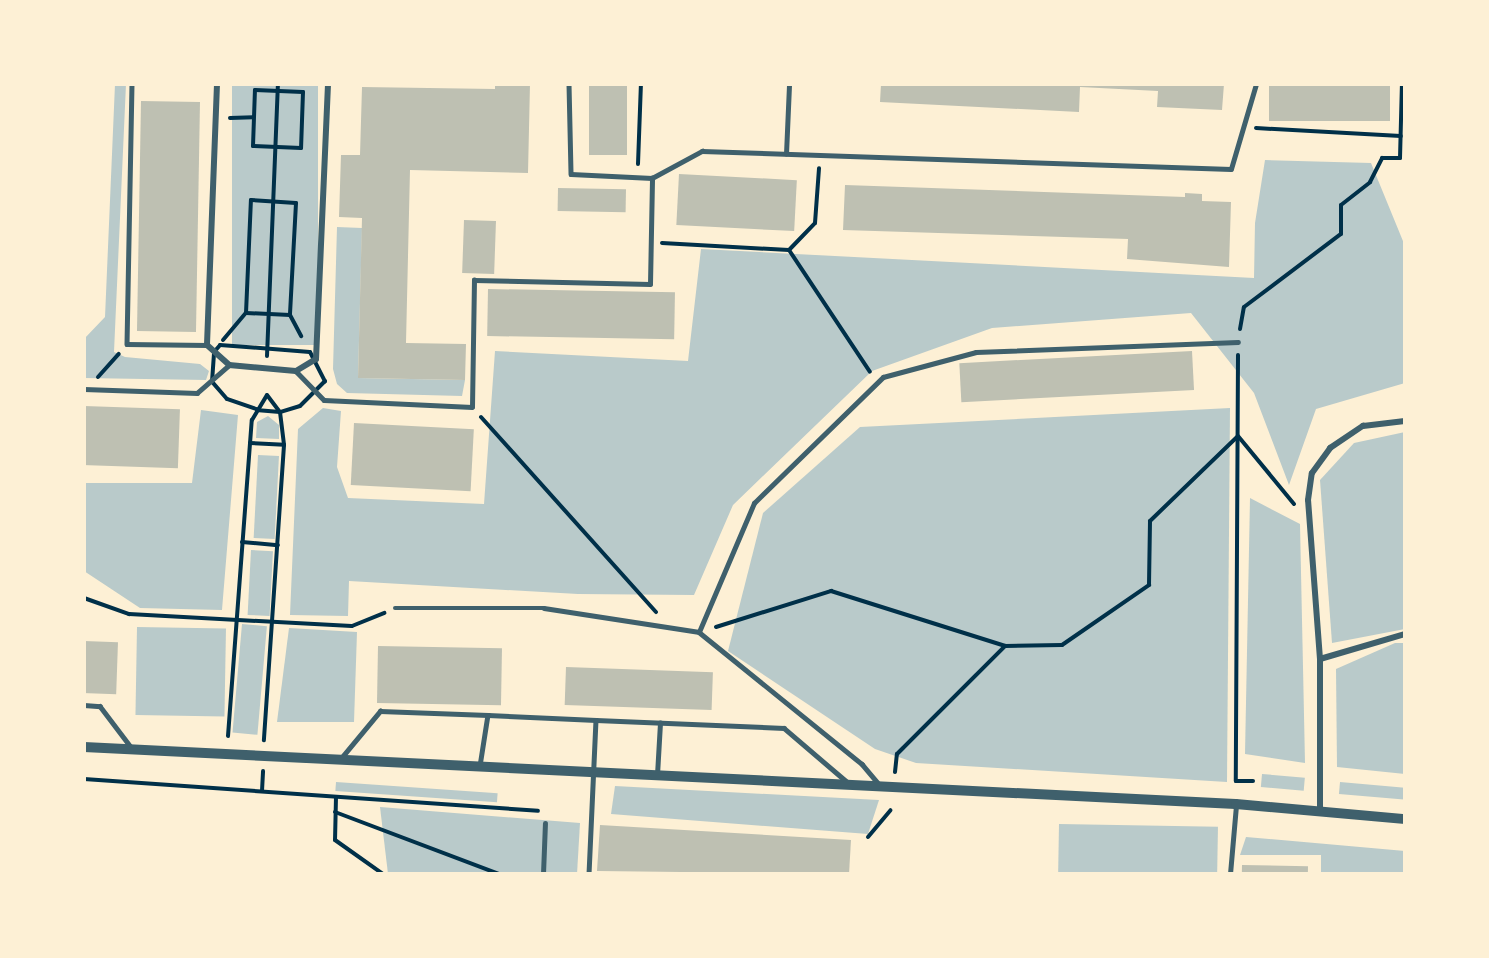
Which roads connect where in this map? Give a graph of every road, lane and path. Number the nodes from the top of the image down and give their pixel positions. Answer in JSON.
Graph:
{"nodes":[{"id":1,"x":132,"y":84,"type":"edge"},
{"id":2,"x":217,"y":84,"type":"edge"},
{"id":3,"x":278,"y":84,"type":"edge"},
{"id":4,"x":328,"y":84,"type":"edge"},
{"id":5,"x":569,"y":84,"type":"edge"},
{"id":6,"x":641,"y":84,"type":"edge"},
{"id":7,"x":789,"y":84,"type":"edge"},
{"id":8,"x":1256,"y":84,"type":"edge"},
{"id":9,"x":1402,"y":84,"type":"edge"},
{"id":10,"x":278,"y":91,"type":"junction"},
{"id":11,"x":217,"y":117,"type":"junction"},
{"id":12,"x":253,"y":117,"type":"junction"},
{"id":13,"x":1243,"y":127,"type":"junction"},
{"id":14,"x":1401,"y":136,"type":"junction"},
{"id":15,"x":276,"y":147,"type":"junction"},
{"id":16,"x":786,"y":154,"type":"junction"},
{"id":17,"x":820,"y":155,"type":"junction"},
{"id":18,"x":638,"y":177,"type":"junction"},
{"id":19,"x":652,"y":178,"type":"junction"},
{"id":20,"x":273,"y":202,"type":"junction"},
{"id":21,"x":651,"y":242,"type":"junction"},
{"id":22,"x":789,"y":250,"type":"junction"},
{"id":23,"x":246,"y":313,"type":"junction"},
{"id":24,"x":267,"y":315,"type":"junction"},
{"id":25,"x":1238,"y":342,"type":"junction"},
{"id":26,"x":127,"y":344,"type":"junction"},
{"id":27,"x":207,"y":345,"type":"junction"},
{"id":28,"x":220,"y":345,"type":"dead end"},
{"id":29,"x":267,"y":349,"type":"dead end"},
{"id":30,"x":229,"y":365,"type":"junction"},
{"id":31,"x":296,"y":371,"type":"junction"},
{"id":32,"x":877,"y":383,"type":"junction"},
{"id":33,"x":86,"y":388,"type":"edge"},
{"id":34,"x":472,"y":407,"type":"junction"},
{"id":35,"x":1405,"y":421,"type":"edge"},
{"id":36,"x":1238,"y":436,"type":"junction"},
{"id":37,"x":250,"y":444,"type":"junction"},
{"id":38,"x":284,"y":444,"type":"junction"},
{"id":39,"x":1310,"y":523,"type":"junction"},
{"id":40,"x":243,"y":542,"type":"junction"},
{"id":41,"x":278,"y":545,"type":"junction"},
{"id":42,"x":84,"y":598,"type":"edge"},
{"id":43,"x":395,"y":608,"type":"joint"},
{"id":44,"x":237,"y":620,"type":"junction"},
{"id":45,"x":272,"y":622,"type":"junction"},
{"id":46,"x":671,"y":628,"type":"junction"},
{"id":47,"x":699,"y":632,"type":"junction"},
{"id":48,"x":1405,"y":634,"type":"edge"},
{"id":49,"x":1005,"y":646,"type":"junction"},
{"id":50,"x":1320,"y":659,"type":"junction"},
{"id":51,"x":84,"y":705,"type":"edge"},
{"id":52,"x":488,"y":716,"type":"junction"},
{"id":53,"x":596,"y":720,"type":"junction"},
{"id":54,"x":660,"y":723,"type":"junction"},
{"id":55,"x":228,"y":736,"type":"dead end"},
{"id":56,"x":264,"y":736,"type":"dead end"},
{"id":57,"x":84,"y":747,"type":"edge"},
{"id":58,"x":133,"y":749,"type":"junction"},
{"id":59,"x":340,"y":759,"type":"junction"},
{"id":60,"x":480,"y":766,"type":"junction"},
{"id":61,"x":594,"y":772,"type":"junction"},
{"id":62,"x":657,"y":775,"type":"junction"},
{"id":63,"x":894,"y":776,"type":"dead end"},
{"id":64,"x":84,"y":779,"type":"edge"},
{"id":65,"x":1253,"y":781,"type":"dead end"},
{"id":66,"x":850,"y":785,"type":"junction"},
{"id":67,"x":880,"y":787,"type":"junction"},
{"id":68,"x":336,"y":797,"type":"junction"},
{"id":69,"x":1236,"y":804,"type":"junction"},
{"id":70,"x":891,"y":810,"type":"dead end"},
{"id":71,"x":1320,"y":811,"type":"junction"},
{"id":72,"x":335,"y":812,"type":"junction"},
{"id":73,"x":1405,"y":819,"type":"edge"},
{"id":74,"x":545,"y":823,"type":"joint"},
{"id":75,"x":868,"y":837,"type":"dead end"},
{"id":76,"x":383,"y":874,"type":"edge"},
{"id":77,"x":499,"y":874,"type":"edge"},
{"id":78,"x":543,"y":874,"type":"edge"},
{"id":79,"x":589,"y":874,"type":"edge"},
{"id":80,"x":1230,"y":874,"type":"edge"}],
"edges":[{"from":1,"to":26,"type":"lane"},
{"from":2,"to":11,"type":"street"},
{"from":3,"to":10,"type":"path"},
{"from":4,"to":31,"type":"street"},
{"from":5,"to":18,"type":"lane"},
{"from":6,"to":18,"type":"path"},
{"from":7,"to":16,"type":"lane"},
{"from":8,"to":13,"type":"lane"},
{"from":9,"to":14,"type":"path"},
{"from":10,"to":12,"type":"path"},
{"from":10,"to":15,"type":"path"},
{"from":10,"to":15,"type":"path"},
{"from":11,"to":12,"type":"path"},
{"from":11,"to":27,"type":"street"},
{"from":12,"to":15,"type":"path"},
{"from":13,"to":14,"type":"path"},
{"from":13,"to":17,"type":"lane"},
{"from":14,"to":25,"type":"path"},
{"from":15,"to":20,"type":"path"},
{"from":16,"to":17,"type":"lane"},
{"from":16,"to":19,"type":"lane"},
{"from":17,"to":22,"type":"path"},
{"from":18,"to":19,"type":"lane"},
{"from":19,"to":21,"type":"lane"},
{"from":20,"to":23,"type":"path"},
{"from":20,"to":24,"type":"path"},
{"from":20,"to":24,"type":"path"},
{"from":21,"to":22,"type":"path"},
{"from":21,"to":34,"type":"lane"},
{"from":22,"to":32,"type":"path"},
{"from":23,"to":24,"type":"path"},
{"from":23,"to":28,"type":"path"},
{"from":24,"to":29,"type":"path"},
{"from":25,"to":32,"type":"lane"},
{"from":25,"to":36,"type":"path"},
{"from":26,"to":27,"type":"lane"},
{"from":26,"to":33,"type":"path"},
{"from":27,"to":30,"type":"street"},
{"from":30,"to":31,"type":"street"},
{"from":30,"to":33,"type":"lane"},
{"from":31,"to":34,"type":"lane"},
{"from":32,"to":47,"type":"lane"},
{"from":34,"to":46,"type":"path"},
{"from":35,"to":39,"type":"street"},
{"from":36,"to":39,"type":"path"},
{"from":36,"to":49,"type":"path"},
{"from":36,"to":65,"type":"path"},
{"from":37,"to":38,"type":"path"},
{"from":37,"to":38,"type":"path"},
{"from":37,"to":40,"type":"path"},
{"from":38,"to":41,"type":"path"},
{"from":39,"to":50,"type":"street"},
{"from":40,"to":41,"type":"path"},
{"from":40,"to":44,"type":"path"},
{"from":41,"to":45,"type":"path"},
{"from":42,"to":44,"type":"path"},
{"from":43,"to":45,"type":"path"},
{"from":43,"to":46,"type":"lane"},
{"from":44,"to":45,"type":"path"},
{"from":44,"to":55,"type":"path"},
{"from":45,"to":56,"type":"path"},
{"from":46,"to":47,"type":"lane"},
{"from":47,"to":49,"type":"path"},
{"from":47,"to":67,"type":"lane"},
{"from":48,"to":50,"type":"street"},
{"from":49,"to":63,"type":"path"},
{"from":50,"to":71,"type":"street"},
{"from":51,"to":58,"type":"lane"},
{"from":52,"to":53,"type":"lane"},
{"from":52,"to":59,"type":"lane"},
{"from":52,"to":60,"type":"lane"},
{"from":53,"to":54,"type":"lane"},
{"from":53,"to":61,"type":"lane"},
{"from":54,"to":62,"type":"lane"},
{"from":54,"to":66,"type":"lane"},
{"from":57,"to":58,"type":"street"},
{"from":58,"to":59,"type":"street"},
{"from":59,"to":60,"type":"street"},
{"from":60,"to":61,"type":"street"},
{"from":61,"to":62,"type":"street"},
{"from":61,"to":79,"type":"lane"},
{"from":62,"to":66,"type":"street"},
{"from":64,"to":68,"type":"path"},
{"from":66,"to":67,"type":"street"},
{"from":67,"to":69,"type":"street"},
{"from":68,"to":72,"type":"path"},
{"from":68,"to":74,"type":"path"},
{"from":69,"to":71,"type":"street"},
{"from":69,"to":80,"type":"lane"},
{"from":70,"to":75,"type":"path"},
{"from":71,"to":73,"type":"street"},
{"from":72,"to":76,"type":"path"},
{"from":72,"to":77,"type":"path"},
{"from":74,"to":78,"type":"street"}]}
